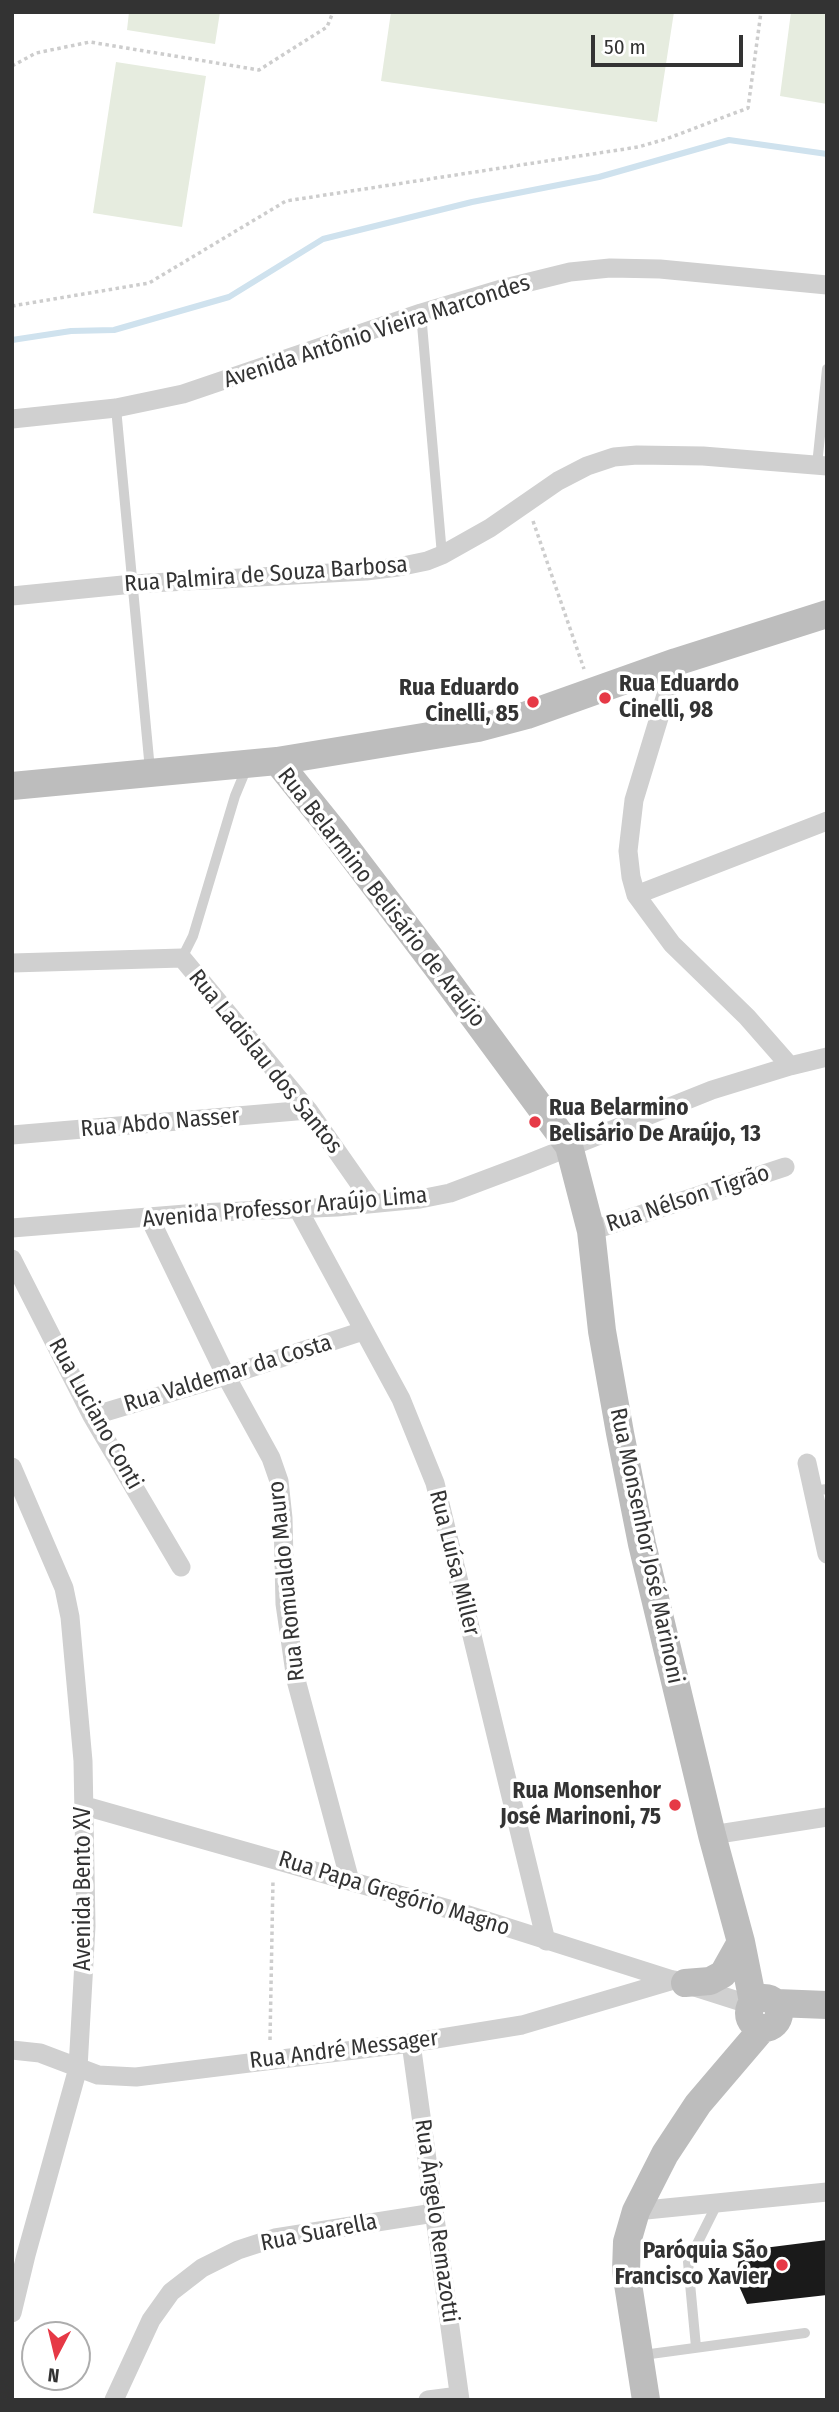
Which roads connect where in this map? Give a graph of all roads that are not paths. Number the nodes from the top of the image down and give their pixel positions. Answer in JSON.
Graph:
{"nodes":[{"id":1,"x":827,"y":285,"type":"edge"},
{"id":2,"x":421,"y":313,"type":"junction"},
{"id":3,"x":827,"y":369,"type":"edge"},
{"id":4,"x":116,"y":408,"type":"junction"},
{"id":5,"x":12,"y":419,"type":"edge"},
{"id":6,"x":822,"y":466,"type":"edge"},
{"id":7,"x":442,"y":555,"type":"junction"},
{"id":8,"x":133,"y":584,"type":"junction"},
{"id":9,"x":12,"y":596,"type":"edge"},
{"id":10,"x":827,"y":614,"type":"edge"},
{"id":11,"x":676,"y":662,"type":"junction"},
{"id":12,"x":277,"y":761,"type":"junction"},
{"id":13,"x":249,"y":764,"type":"junction"},
{"id":14,"x":150,"y":775,"type":"junction"},
{"id":15,"x":12,"y":786,"type":"edge"},
{"id":16,"x":827,"y":821,"type":"edge"},
{"id":17,"x":636,"y":895,"type":"junction"},
{"id":18,"x":182,"y":958,"type":"junction"},
{"id":19,"x":12,"y":962,"type":"edge"},
{"id":20,"x":825,"y":1060,"type":"edge"},
{"id":21,"x":790,"y":1066,"type":"junction"},
{"id":22,"x":308,"y":1110,"type":"junction"},
{"id":23,"x":12,"y":1135,"type":"edge"},
{"id":24,"x":569,"y":1146,"type":"junction"},
{"id":25,"x":785,"y":1167,"type":"dead end"},
{"id":26,"x":373,"y":1203,"type":"junction"},
{"id":27,"x":298,"y":1209,"type":"junction"},
{"id":28,"x":150,"y":1219,"type":"junction"},
{"id":29,"x":12,"y":1228,"type":"edge"},
{"id":30,"x":591,"y":1231,"type":"junction"},
{"id":31,"x":12,"y":1259,"type":"edge"},
{"id":32,"x":363,"y":1331,"type":"junction"},
{"id":33,"x":226,"y":1376,"type":"junction"},
{"id":34,"x":92,"y":1416,"type":"junction"},
{"id":35,"x":807,"y":1463,"type":"dead end"},
{"id":36,"x":12,"y":1467,"type":"edge"},
{"id":37,"x":820,"y":1490,"type":"edge"},
{"id":38,"x":827,"y":1554,"type":"edge"},
{"id":39,"x":181,"y":1567,"type":"dead end"},
{"id":40,"x":85,"y":1806,"type":"junction"},
{"id":41,"x":827,"y":1817,"type":"edge"},
{"id":42,"x":712,"y":1835,"type":"junction"},
{"id":43,"x":350,"y":1881,"type":"junction"},
{"id":44,"x":546,"y":1941,"type":"junction"},
{"id":45,"x":741,"y":1942,"type":"junction"},
{"id":46,"x":687,"y":1984,"type":"junction"},
{"id":47,"x":827,"y":2006,"type":"edge"},
{"id":48,"x":761,"y":2012,"type":"junction"},
{"id":49,"x":411,"y":2043,"type":"junction"},
{"id":50,"x":12,"y":2050,"type":"edge"},
{"id":51,"x":78,"y":2068,"type":"junction"},
{"id":52,"x":827,"y":2192,"type":"edge"},
{"id":53,"x":717,"y":2204,"type":"junction"},
{"id":54,"x":636,"y":2211,"type":"junction"},
{"id":55,"x":435,"y":2213,"type":"junction"},
{"id":56,"x":12,"y":2313,"type":"edge"},
{"id":57,"x":804,"y":2333,"type":"dead end"},
{"id":58,"x":696,"y":2347,"type":"junction"},
{"id":59,"x":639,"y":2355,"type":"junction"},
{"id":60,"x":459,"y":2398,"type":"edge"},
{"id":61,"x":114,"y":2400,"type":"edge"},
{"id":62,"x":428,"y":2400,"type":"edge"},
{"id":63,"x":646,"y":2400,"type":"edge"}],
"edges":[{"from":1,"to":2,"type":"street","name":"Avenida Antônio Vieira Marcondes"},
{"from":2,"to":4,"type":"street","name":"Avenida Antônio Vieira Marcondes"},
{"from":2,"to":7,"type":"lane"},
{"from":3,"to":6,"type":"lane"},
{"from":4,"to":5,"type":"street","name":"Avenida Antônio Vieira Marcondes"},
{"from":4,"to":8,"type":"lane"},
{"from":6,"to":7,"type":"street","name":"Rua Palmira de Souza Barbosa"},
{"from":7,"to":8,"type":"street","name":"Rua Palmira de Souza Barbosa"},
{"from":8,"to":9,"type":"street","name":"Rua Palmira de Souza Barbosa"},
{"from":8,"to":14,"type":"lane"},
{"from":10,"to":11,"type":"street"},
{"from":11,"to":12,"type":"street"},
{"from":11,"to":17,"type":"street"},
{"from":12,"to":13,"type":"street","name":"Rua Belarmino Belisário de Araújo"},
{"from":12,"to":24,"type":"street","name":"Rua Belarmino Belisário de Araújo"},
{"from":13,"to":14,"type":"street","name":"Rua Belarmino Belisário de Araújo"},
{"from":13,"to":18,"type":"lane"},
{"from":14,"to":15,"type":"street","name":"Rua Belarmino Belisário de Araújo"},
{"from":16,"to":17,"type":"street"},
{"from":17,"to":21,"type":"street"},
{"from":18,"to":19,"type":"street","name":"Rua Ladislau dos Santos"},
{"from":18,"to":22,"type":"street","name":"Rua Ladislau dos Santos"},
{"from":20,"to":21,"type":"street","name":"Avenida Professor Araújo Lima"},
{"from":21,"to":24,"type":"street","name":"Avenida Professor Araújo Lima"},
{"from":22,"to":23,"type":"street","name":"Rua Abdo Nasser"},
{"from":22,"to":26,"type":"street","name":"Rua Ladislau dos Santos"},
{"from":24,"to":26,"type":"street","name":"Avenida Professor Araújo Lima"},
{"from":24,"to":30,"type":"street","name":"Rua Monsenhor José Marinoni"},
{"from":25,"to":30,"type":"street","name":"Rua Nélson Tigrão"},
{"from":26,"to":27,"type":"street","name":"Avenida Professor Araújo Lima"},
{"from":27,"to":28,"type":"street","name":"Avenida Professor Araújo Lima"},
{"from":27,"to":32,"type":"street","name":"Rua Luísa Miller"},
{"from":28,"to":29,"type":"street","name":"Avenida Professor Araújo Lima"},
{"from":28,"to":33,"type":"street","name":"Rua Romualdo Mauro"},
{"from":30,"to":42,"type":"street","name":"Rua Monsenhor José Marinoni"},
{"from":31,"to":34,"type":"street","name":"Rua Luciano Conti"},
{"from":32,"to":33,"type":"street","name":"Rua Valdemar da Costa"},
{"from":32,"to":44,"type":"street","name":"Rua Luísa Miller"},
{"from":33,"to":34,"type":"street","name":"Rua Valdemar da Costa"},
{"from":33,"to":43,"type":"street","name":"Rua Romualdo Mauro"},
{"from":34,"to":39,"type":"street","name":"Rua Luciano Conti"},
{"from":35,"to":37,"type":"street"},
{"from":36,"to":40,"type":"street","name":"Avenida Bento XV"},
{"from":37,"to":38,"type":"street"},
{"from":40,"to":43,"type":"street","name":"Rua Papa Gregório Magno"},
{"from":40,"to":51,"type":"street","name":"Avenida Bento XV"},
{"from":41,"to":42,"type":"street"},
{"from":42,"to":45,"type":"street","name":"Rua Monsenhor José Marinoni"},
{"from":43,"to":44,"type":"street","name":"Rua Papa Gregório Magno"},
{"from":44,"to":46,"type":"street","name":"Rua Papa Gregório Magno"},
{"from":45,"to":46,"type":"street"},
{"from":45,"to":48,"type":"street","name":"Rua Monsenhor José Marinoni"},
{"from":46,"to":48,"type":"street","name":"Rua Papa Gregório Magno"},
{"from":46,"to":49,"type":"street","name":"Rua André Messager"},
{"from":47,"to":48,"type":"street"},
{"from":48,"to":54,"type":"street"},
{"from":49,"to":51,"type":"street","name":"Rua André Messager"},
{"from":49,"to":55,"type":"street","name":"Rua Ângelo Remazotti"},
{"from":50,"to":51,"type":"street","name":"Rua André Messager"},
{"from":51,"to":56,"type":"street","name":"Avenida Bento XV"},
{"from":52,"to":53,"type":"street"},
{"from":53,"to":54,"type":"street"},
{"from":53,"to":58,"type":"lane"},
{"from":54,"to":59,"type":"street"},
{"from":55,"to":60,"type":"street","name":"Rua Ângelo Remazotti"},
{"from":55,"to":61,"type":"street","name":"Rua Suarella"},
{"from":57,"to":58,"type":"lane"},
{"from":58,"to":59,"type":"lane"},
{"from":59,"to":63,"type":"street"},
{"from":60,"to":62,"type":"street"}]}
